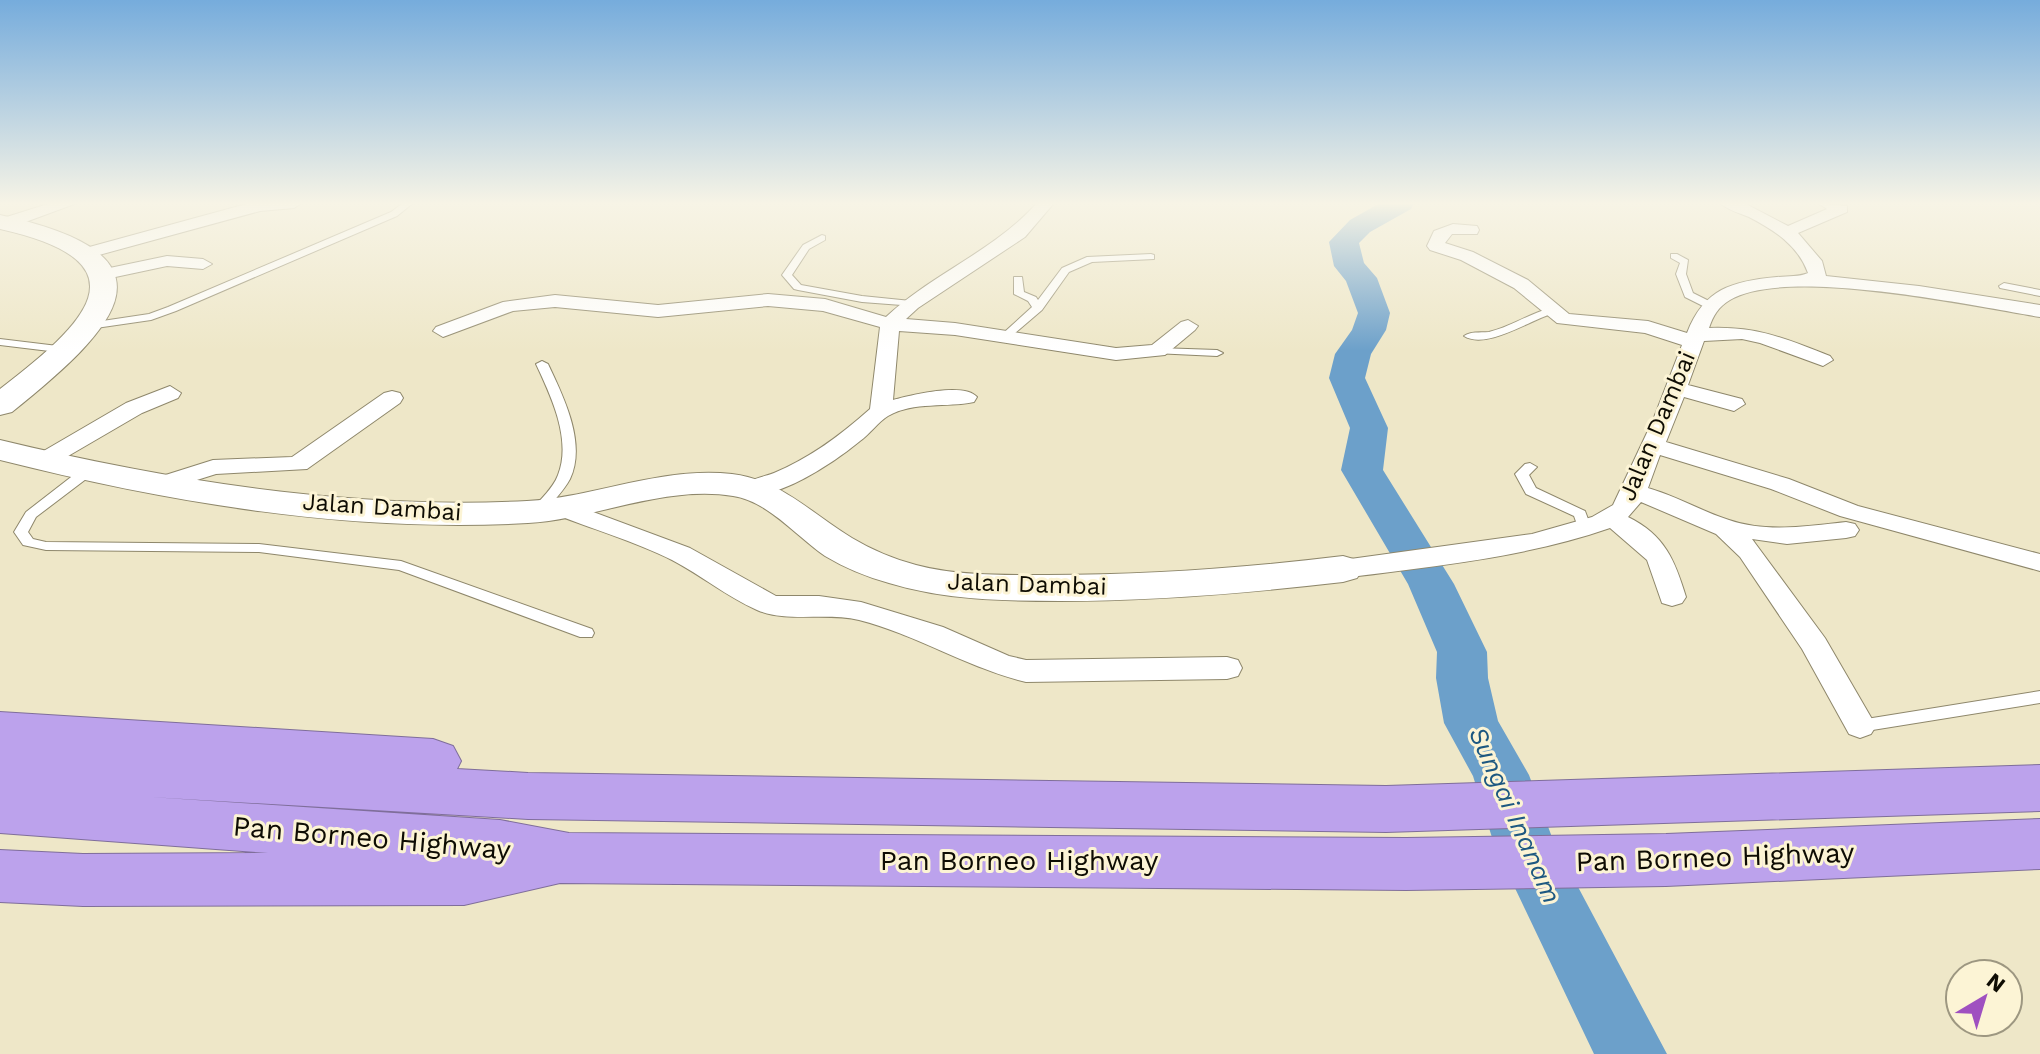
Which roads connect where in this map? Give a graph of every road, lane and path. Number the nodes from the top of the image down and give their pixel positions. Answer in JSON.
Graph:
{"nodes":[{"id":1,"x":71,"y":252,"type":"edge"},
{"id":2,"x":129,"y":252,"type":"edge"},
{"id":3,"x":305,"y":252,"type":"edge"},
{"id":4,"x":802,"y":252,"type":"edge"},
{"id":5,"x":990,"y":252,"type":"edge"},
{"id":6,"x":1455,"y":252,"type":"edge"},
{"id":7,"x":1803,"y":252,"type":"edge"},
{"id":8,"x":1674,"y":256,"type":"dead end"},
{"id":9,"x":1151,"y":257,"type":"dead end"},
{"id":10,"x":97,"y":264,"type":"junction"},
{"id":11,"x":203,"y":264,"type":"dead end"},
{"id":12,"x":1018,"y":279,"type":"dead end"},
{"id":13,"x":1810,"y":280,"type":"junction"},
{"id":14,"x":2004,"y":286,"type":"dead end"},
{"id":15,"x":2040,"y":293,"type":"edge"},
{"id":16,"x":911,"y":304,"type":"junction"},
{"id":17,"x":1711,"y":306,"type":"junction"},
{"id":18,"x":1038,"y":308,"type":"junction"},
{"id":19,"x":1550,"y":311,"type":"junction"},
{"id":20,"x":2040,"y":311,"type":"edge"},
{"id":21,"x":890,"y":324,"type":"junction"},
{"id":22,"x":89,"y":326,"type":"junction"},
{"id":23,"x":1188,"y":326,"type":"dead end"},
{"id":24,"x":443,"y":331,"type":"dead end"},
{"id":25,"x":1469,"y":336,"type":"dead end"},
{"id":26,"x":1004,"y":337,"type":"junction"},
{"id":27,"x":1695,"y":339,"type":"junction"},
{"id":28,"x":0,"y":342,"type":"edge"},
{"id":29,"x":67,"y":350,"type":"junction"},
{"id":30,"x":1158,"y":351,"type":"junction"},
{"id":31,"x":1217,"y":353,"type":"dead end"},
{"id":32,"x":1823,"y":360,"type":"dead end"},
{"id":33,"x":542,"y":364,"type":"dead end"},
{"id":34,"x":1676,"y":388,"type":"junction"},
{"id":35,"x":170,"y":393,"type":"dead end"},
{"id":36,"x":966,"y":397,"type":"dead end"},
{"id":37,"x":392,"y":398,"type":"dead end"},
{"id":38,"x":1734,"y":404,"type":"dead end"},
{"id":39,"x":0,"y":405,"type":"edge"},
{"id":40,"x":881,"y":411,"type":"junction"},
{"id":41,"x":1653,"y":445,"type":"junction"},
{"id":42,"x":0,"y":450,"type":"edge"},
{"id":43,"x":43,"y":461,"type":"junction"},
{"id":44,"x":1530,"y":467,"type":"dead end"},
{"id":45,"x":89,"y":470,"type":"junction"},
{"id":46,"x":165,"y":483,"type":"junction"},
{"id":47,"x":753,"y":489,"type":"junction"},
{"id":48,"x":1635,"y":492,"type":"junction"},
{"id":49,"x":550,"y":510,"type":"junction"},
{"id":50,"x":1610,"y":518,"type":"junction"},
{"id":51,"x":1584,"y":527,"type":"junction"},
{"id":52,"x":1725,"y":528,"type":"junction"},
{"id":53,"x":1846,"y":530,"type":"dead end"},
{"id":54,"x":1998,"y":549,"type":"junction"},
{"id":55,"x":2040,"y":555,"type":"edge"},
{"id":56,"x":2040,"y":563,"type":"edge"},
{"id":57,"x":1343,"y":569,"type":"joint"},
{"id":58,"x":1672,"y":597,"type":"dead end"},
{"id":59,"x":586,"y":633,"type":"dead end"},
{"id":60,"x":1227,"y":668,"type":"dead end"},
{"id":61,"x":2040,"y":697,"type":"edge"},
{"id":62,"x":1860,"y":726,"type":"joint"},
{"id":63,"x":0,"y":732,"type":"edge"},
{"id":64,"x":0,"y":766,"type":"edge"},
{"id":65,"x":2040,"y":788,"type":"edge"},
{"id":66,"x":0,"y":810,"type":"edge"},
{"id":67,"x":526,"y":812,"type":"junction"},
{"id":68,"x":2040,"y":844,"type":"edge"},
{"id":69,"x":569,"y":859,"type":"junction"},
{"id":70,"x":0,"y":876,"type":"edge"}],
"edges":[{"from":1,"to":10,"type":"street"},
{"from":2,"to":10,"type":"street"},
{"from":3,"to":22,"type":"lane"},
{"from":4,"to":16,"type":"lane"},
{"from":5,"to":16,"type":"street"},
{"from":6,"to":19,"type":"street"},
{"from":7,"to":13,"type":"street"},
{"from":8,"to":17,"type":"lane"},
{"from":9,"to":18,"type":"lane"},
{"from":10,"to":11,"type":"street"},
{"from":10,"to":22,"type":"street"},
{"from":12,"to":18,"type":"lane"},
{"from":13,"to":17,"type":"street"},
{"from":13,"to":20,"type":"street"},
{"from":14,"to":15,"type":"lane"},
{"from":16,"to":21,"type":"street"},
{"from":17,"to":27,"type":"street","name":"Jalan Dambai"},
{"from":18,"to":26,"type":"lane"},
{"from":19,"to":25,"type":"lane"},
{"from":19,"to":27,"type":"street"},
{"from":21,"to":24,"type":"street"},
{"from":21,"to":26,"type":"street"},
{"from":21,"to":40,"type":"street"},
{"from":22,"to":29,"type":"street"},
{"from":23,"to":30,"type":"street"},
{"from":26,"to":30,"type":"street"},
{"from":27,"to":32,"type":"street"},
{"from":27,"to":34,"type":"street","name":"Jalan Dambai"},
{"from":28,"to":29,"type":"lane"},
{"from":29,"to":39,"type":"street"},
{"from":30,"to":31,"type":"lane"},
{"from":33,"to":49,"type":"lane"},
{"from":34,"to":38,"type":"street"},
{"from":34,"to":41,"type":"street","name":"Jalan Dambai"},
{"from":35,"to":43,"type":"street"},
{"from":36,"to":40,"type":"street"},
{"from":37,"to":46,"type":"street"},
{"from":40,"to":47,"type":"street"},
{"from":41,"to":48,"type":"street","name":"Jalan Dambai"},
{"from":41,"to":54,"type":"street"},
{"from":42,"to":43,"type":"street","name":"Jalan Dambai"},
{"from":43,"to":45,"type":"street","name":"Jalan Dambai"},
{"from":44,"to":51,"type":"lane"},
{"from":45,"to":46,"type":"street","name":"Jalan Dambai"},
{"from":45,"to":59,"type":"lane"},
{"from":46,"to":49,"type":"street","name":"Jalan Dambai"},
{"from":47,"to":49,"type":"street","name":"Jalan Dambai"},
{"from":47,"to":57,"type":"street","name":"Jalan Dambai"},
{"from":48,"to":50,"type":"street","name":"Jalan Dambai"},
{"from":48,"to":52,"type":"street"},
{"from":49,"to":60,"type":"street"},
{"from":50,"to":51,"type":"street","name":"Jalan Dambai"},
{"from":50,"to":58,"type":"street"},
{"from":51,"to":57,"type":"street","name":"Jalan Dambai"},
{"from":52,"to":53,"type":"street"},
{"from":52,"to":62,"type":"street"},
{"from":54,"to":55,"type":"lane"},
{"from":54,"to":56,"type":"street"},
{"from":61,"to":62,"type":"lane"},
{"from":63,"to":67,"type":"highway"},
{"from":64,"to":67,"type":"highway","name":"Pan Borneo Highway"},
{"from":65,"to":67,"type":"highway","name":"Pan Borneo Highway"},
{"from":66,"to":67,"type":"highway","name":"Pan Borneo Highway"},
{"from":67,"to":69,"type":"highway","name":"Pan Borneo Highway"},
{"from":68,"to":69,"type":"highway","name":"Pan Borneo Highway"},
{"from":69,"to":70,"type":"highway"}]}
